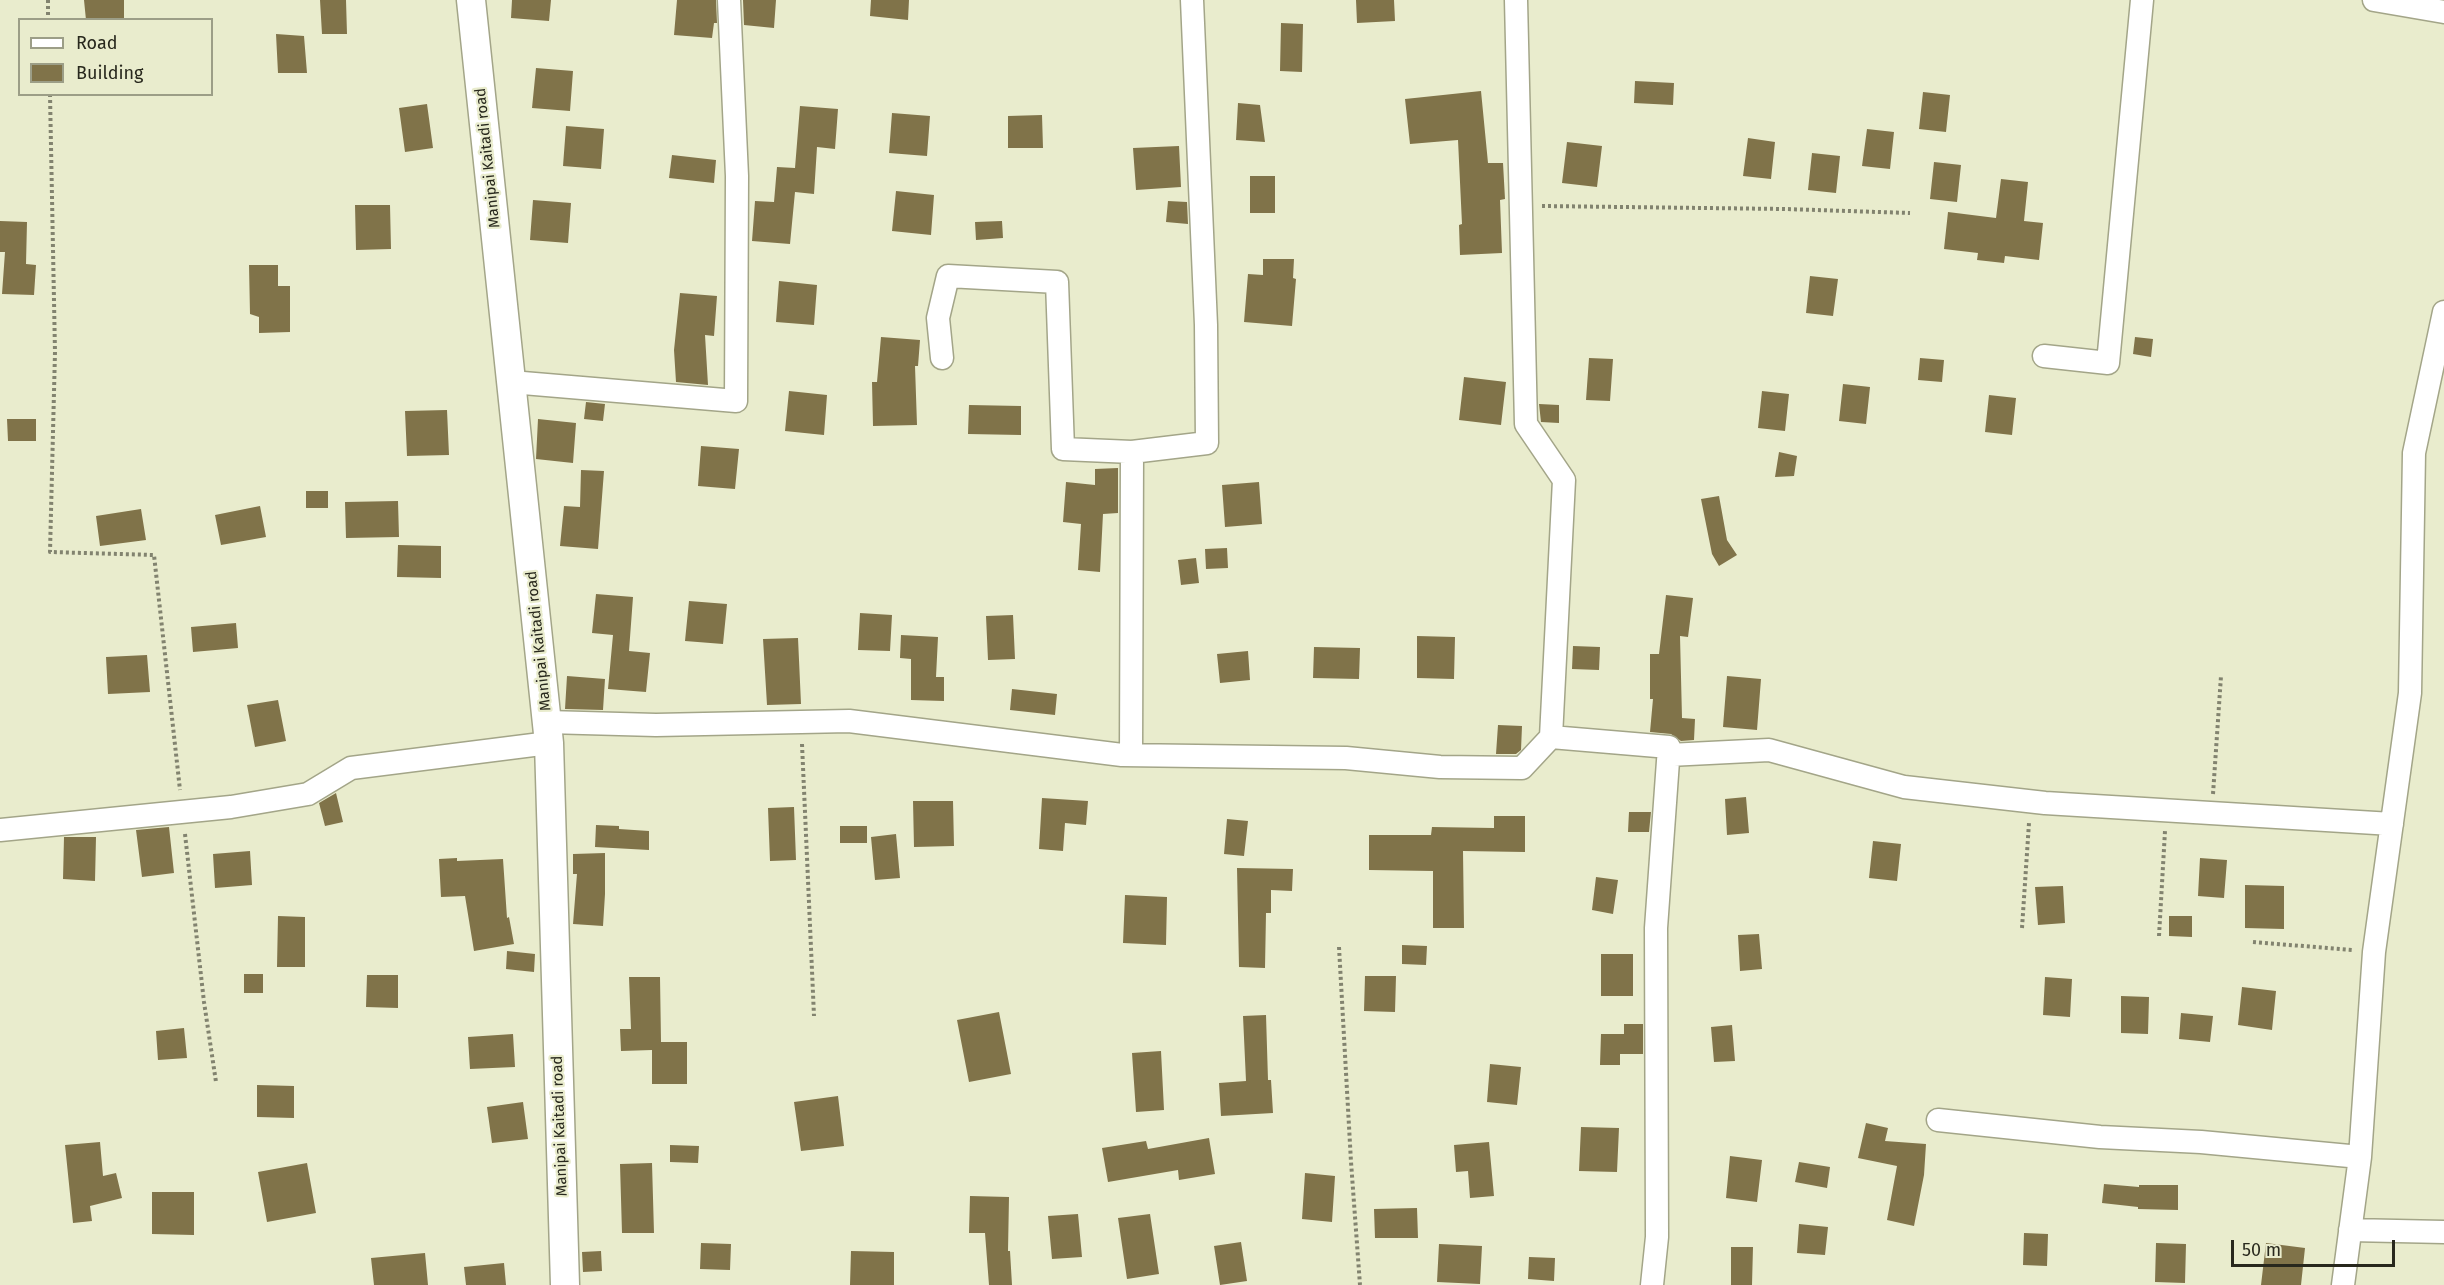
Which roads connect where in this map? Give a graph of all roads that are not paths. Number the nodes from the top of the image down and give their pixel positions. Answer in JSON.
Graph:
{"nodes":[{"id":1,"x":471,"y":0,"type":"edge"},
{"id":2,"x":729,"y":0,"type":"edge"},
{"id":3,"x":1192,"y":0,"type":"edge"},
{"id":4,"x":1516,"y":0,"type":"edge"},
{"id":5,"x":2142,"y":0,"type":"edge"},
{"id":6,"x":2374,"y":0,"type":"edge"},
{"id":7,"x":2444,"y":12,"type":"edge"},
{"id":8,"x":2444,"y":312,"type":"edge"},
{"id":9,"x":2044,"y":356,"type":"dead end"},
{"id":10,"x":942,"y":358,"type":"dead end"},
{"id":11,"x":511,"y":382,"type":"junction"},
{"id":12,"x":1132,"y":452,"type":"junction"},
{"id":13,"x":548,"y":733,"type":"junction"},
{"id":14,"x":1551,"y":737,"type":"junction"},
{"id":15,"x":1131,"y":755,"type":"junction"},
{"id":16,"x":1669,"y":755,"type":"junction"},
{"id":17,"x":2392,"y":824,"type":"junction"},
{"id":18,"x":0,"y":830,"type":"edge"},
{"id":19,"x":1938,"y":1120,"type":"dead end"},
{"id":20,"x":2360,"y":1157,"type":"junction"},
{"id":21,"x":2350,"y":1230,"type":"junction"},
{"id":22,"x":2444,"y":1232,"type":"edge"},
{"id":23,"x":565,"y":1285,"type":"edge"},
{"id":24,"x":1652,"y":1285,"type":"edge"},
{"id":25,"x":2343,"y":1285,"type":"edge"}],
"edges":[{"from":1,"to":11,"type":"main road","name":"Manipai Kaitadi road"},
{"from":2,"to":11,"type":"street"},
{"from":3,"to":12,"type":"street"},
{"from":4,"to":14,"type":"street"},
{"from":5,"to":9,"type":"street"},
{"from":6,"to":7,"type":"street"},
{"from":8,"to":17,"type":"street"},
{"from":10,"to":12,"type":"street"},
{"from":11,"to":13,"type":"main road","name":"Manipai Kaitadi road"},
{"from":12,"to":15,"type":"street"},
{"from":13,"to":15,"type":"street"},
{"from":13,"to":18,"type":"street"},
{"from":13,"to":23,"type":"main road","name":"Manipai Kaitadi road"},
{"from":14,"to":15,"type":"street"},
{"from":14,"to":16,"type":"street"},
{"from":16,"to":17,"type":"street"},
{"from":16,"to":24,"type":"street"},
{"from":17,"to":20,"type":"street"},
{"from":19,"to":20,"type":"street"},
{"from":20,"to":21,"type":"street"},
{"from":21,"to":22,"type":"street"},
{"from":21,"to":25,"type":"street"}]}
